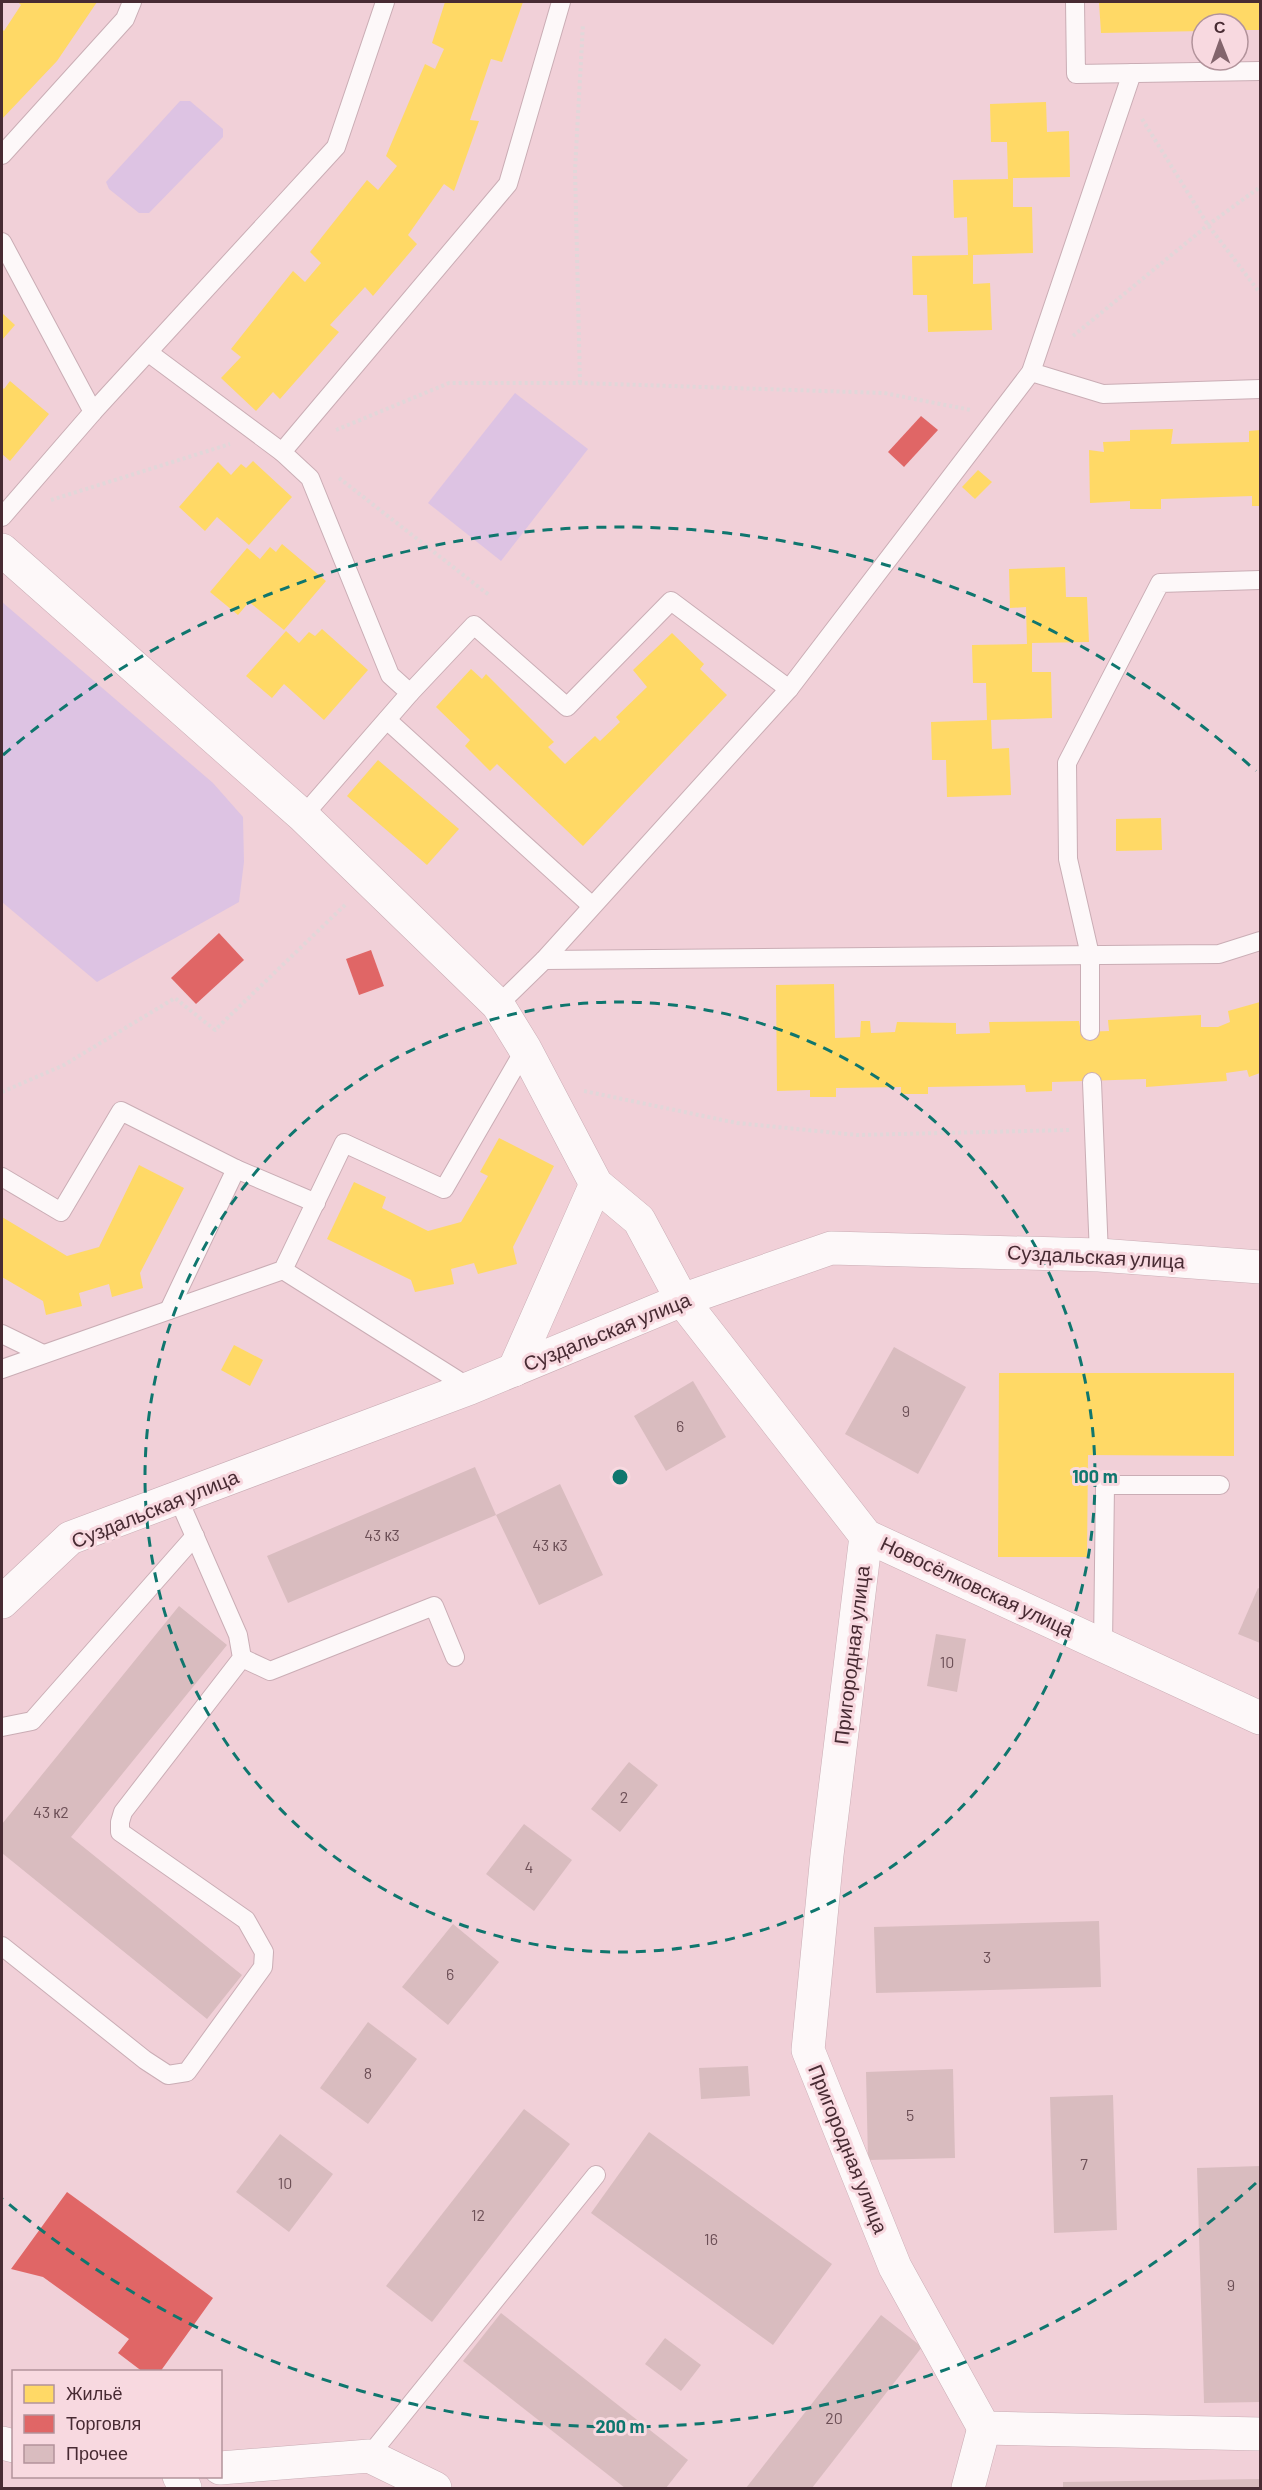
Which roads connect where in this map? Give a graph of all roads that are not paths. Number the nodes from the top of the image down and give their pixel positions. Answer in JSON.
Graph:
{"nodes":[{"id":1,"x":132,"y":2,"type":"edge"},
{"id":2,"x":385,"y":2,"type":"edge"},
{"id":3,"x":561,"y":2,"type":"edge"},
{"id":4,"x":1075,"y":2,"type":"edge"},
{"id":5,"x":1260,"y":71,"type":"edge"},
{"id":6,"x":1132,"y":73,"type":"junction"},
{"id":7,"x":2,"y":154,"type":"edge"},
{"id":8,"x":2,"y":242,"type":"edge"},
{"id":9,"x":149,"y":352,"type":"junction"},
{"id":10,"x":1031,"y":372,"type":"junction"},
{"id":11,"x":1260,"y":389,"type":"edge"},
{"id":12,"x":93,"y":412,"type":"junction"},
{"id":13,"x":282,"y":452,"type":"junction"},
{"id":14,"x":3,"y":516,"type":"edge"},
{"id":15,"x":2,"y":550,"type":"edge"},
{"id":16,"x":1260,"y":580,"type":"edge"},
{"id":17,"x":789,"y":689,"type":"junction"},
{"id":18,"x":410,"y":693,"type":"junction"},
{"id":19,"x":387,"y":720,"type":"junction"},
{"id":20,"x":303,"y":816,"type":"junction"},
{"id":21,"x":592,"y":906,"type":"junction"},
{"id":22,"x":1260,"y":941,"type":"edge"},
{"id":23,"x":1090,"y":955,"type":"junction"},
{"id":24,"x":544,"y":960,"type":"junction"},
{"id":25,"x":498,"y":1005,"type":"junction"},
{"id":26,"x":1090,"y":1032,"type":"dead end"},
{"id":27,"x":525,"y":1049,"type":"junction"},
{"id":28,"x":1092,"y":1082,"type":"dead end"},
{"id":29,"x":236,"y":1169,"type":"junction"},
{"id":30,"x":2,"y":1177,"type":"edge"},
{"id":31,"x":596,"y":1184,"type":"junction"},
{"id":32,"x":316,"y":1203,"type":"junction"},
{"id":33,"x":1099,"y":1255,"type":"junction"},
{"id":34,"x":1260,"y":1267,"type":"edge"},
{"id":35,"x":283,"y":1270,"type":"junction"},
{"id":36,"x":682,"y":1300,"type":"junction"},
{"id":37,"x":169,"y":1310,"type":"junction"},
{"id":38,"x":2,"y":1334,"type":"edge"},
{"id":39,"x":43,"y":1354,"type":"junction"},
{"id":40,"x":2,"y":1370,"type":"edge"},
{"id":41,"x":514,"y":1370,"type":"junction"},
{"id":42,"x":470,"y":1388,"type":"junction"},
{"id":43,"x":1220,"y":1485,"type":"dead end"},
{"id":44,"x":178,"y":1498,"type":"junction"},
{"id":45,"x":195,"y":1536,"type":"junction"},
{"id":46,"x":867,"y":1536,"type":"junction"},
{"id":47,"x":2,"y":1602,"type":"edge"},
{"id":48,"x":1103,"y":1645,"type":"junction"},
{"id":49,"x":455,"y":1657,"type":"dead end"},
{"id":50,"x":242,"y":1658,"type":"junction"},
{"id":51,"x":1260,"y":1718,"type":"edge"},
{"id":52,"x":2,"y":1727,"type":"edge"},
{"id":53,"x":2,"y":1946,"type":"edge"},
{"id":54,"x":596,"y":2175,"type":"dead end"},
{"id":55,"x":984,"y":2428,"type":"junction"},
{"id":56,"x":1260,"y":2434,"type":"edge"},
{"id":57,"x":369,"y":2456,"type":"junction"},
{"id":58,"x":222,"y":2468,"type":"edge"},
{"id":59,"x":435,"y":2488,"type":"edge"},
{"id":60,"x":968,"y":2488,"type":"edge"}],
"edges":[{"from":1,"to":7,"type":"lane"},
{"from":2,"to":9,"type":"lane"},
{"from":3,"to":13,"type":"lane"},
{"from":4,"to":6,"type":"lane"},
{"from":5,"to":6,"type":"lane"},
{"from":6,"to":10,"type":"lane"},
{"from":8,"to":12,"type":"lane"},
{"from":9,"to":12,"type":"lane"},
{"from":9,"to":13,"type":"lane"},
{"from":10,"to":11,"type":"lane"},
{"from":10,"to":17,"type":"lane"},
{"from":12,"to":14,"type":"lane"},
{"from":13,"to":18,"type":"lane"},
{"from":15,"to":20,"type":"street"},
{"from":16,"to":23,"type":"lane"},
{"from":17,"to":18,"type":"lane"},
{"from":17,"to":21,"type":"lane"},
{"from":18,"to":19,"type":"lane"},
{"from":19,"to":20,"type":"lane"},
{"from":19,"to":21,"type":"lane"},
{"from":20,"to":25,"type":"street"},
{"from":21,"to":24,"type":"lane"},
{"from":22,"to":23,"type":"lane"},
{"from":23,"to":24,"type":"lane"},
{"from":23,"to":26,"type":"lane"},
{"from":24,"to":25,"type":"lane"},
{"from":25,"to":27,"type":"street"},
{"from":27,"to":31,"type":"street"},
{"from":27,"to":32,"type":"lane"},
{"from":28,"to":33,"type":"lane"},
{"from":29,"to":30,"type":"lane"},
{"from":29,"to":32,"type":"lane"},
{"from":29,"to":37,"type":"lane"},
{"from":31,"to":36,"type":"street","name":"Новосёлковская улица"},
{"from":31,"to":41,"type":"street"},
{"from":32,"to":35,"type":"lane"},
{"from":33,"to":34,"type":"street","name":"Суздальская улица"},
{"from":33,"to":36,"type":"street","name":"Суздальская улица"},
{"from":35,"to":37,"type":"lane"},
{"from":35,"to":42,"type":"lane"},
{"from":36,"to":41,"type":"street","name":"Суздальская улица"},
{"from":36,"to":46,"type":"street","name":"Новосёлковская улица"},
{"from":37,"to":39,"type":"lane"},
{"from":38,"to":39,"type":"lane"},
{"from":39,"to":40,"type":"lane"},
{"from":41,"to":42,"type":"street","name":"Суздальская улица"},
{"from":42,"to":44,"type":"street","name":"Суздальская улица"},
{"from":43,"to":48,"type":"lane"},
{"from":44,"to":45,"type":"lane"},
{"from":44,"to":47,"type":"street","name":"Суздальская улица"},
{"from":45,"to":50,"type":"lane"},
{"from":45,"to":52,"type":"lane"},
{"from":46,"to":48,"type":"street","name":"Новосёлковская улица"},
{"from":46,"to":55,"type":"street","name":"Пригородная улица"},
{"from":48,"to":51,"type":"street","name":"Новосёлковская улица"},
{"from":49,"to":50,"type":"lane"},
{"from":50,"to":53,"type":"lane"},
{"from":54,"to":57,"type":"lane"},
{"from":55,"to":56,"type":"street"},
{"from":55,"to":60,"type":"street"},
{"from":57,"to":58,"type":"street"},
{"from":57,"to":59,"type":"street"}]}
